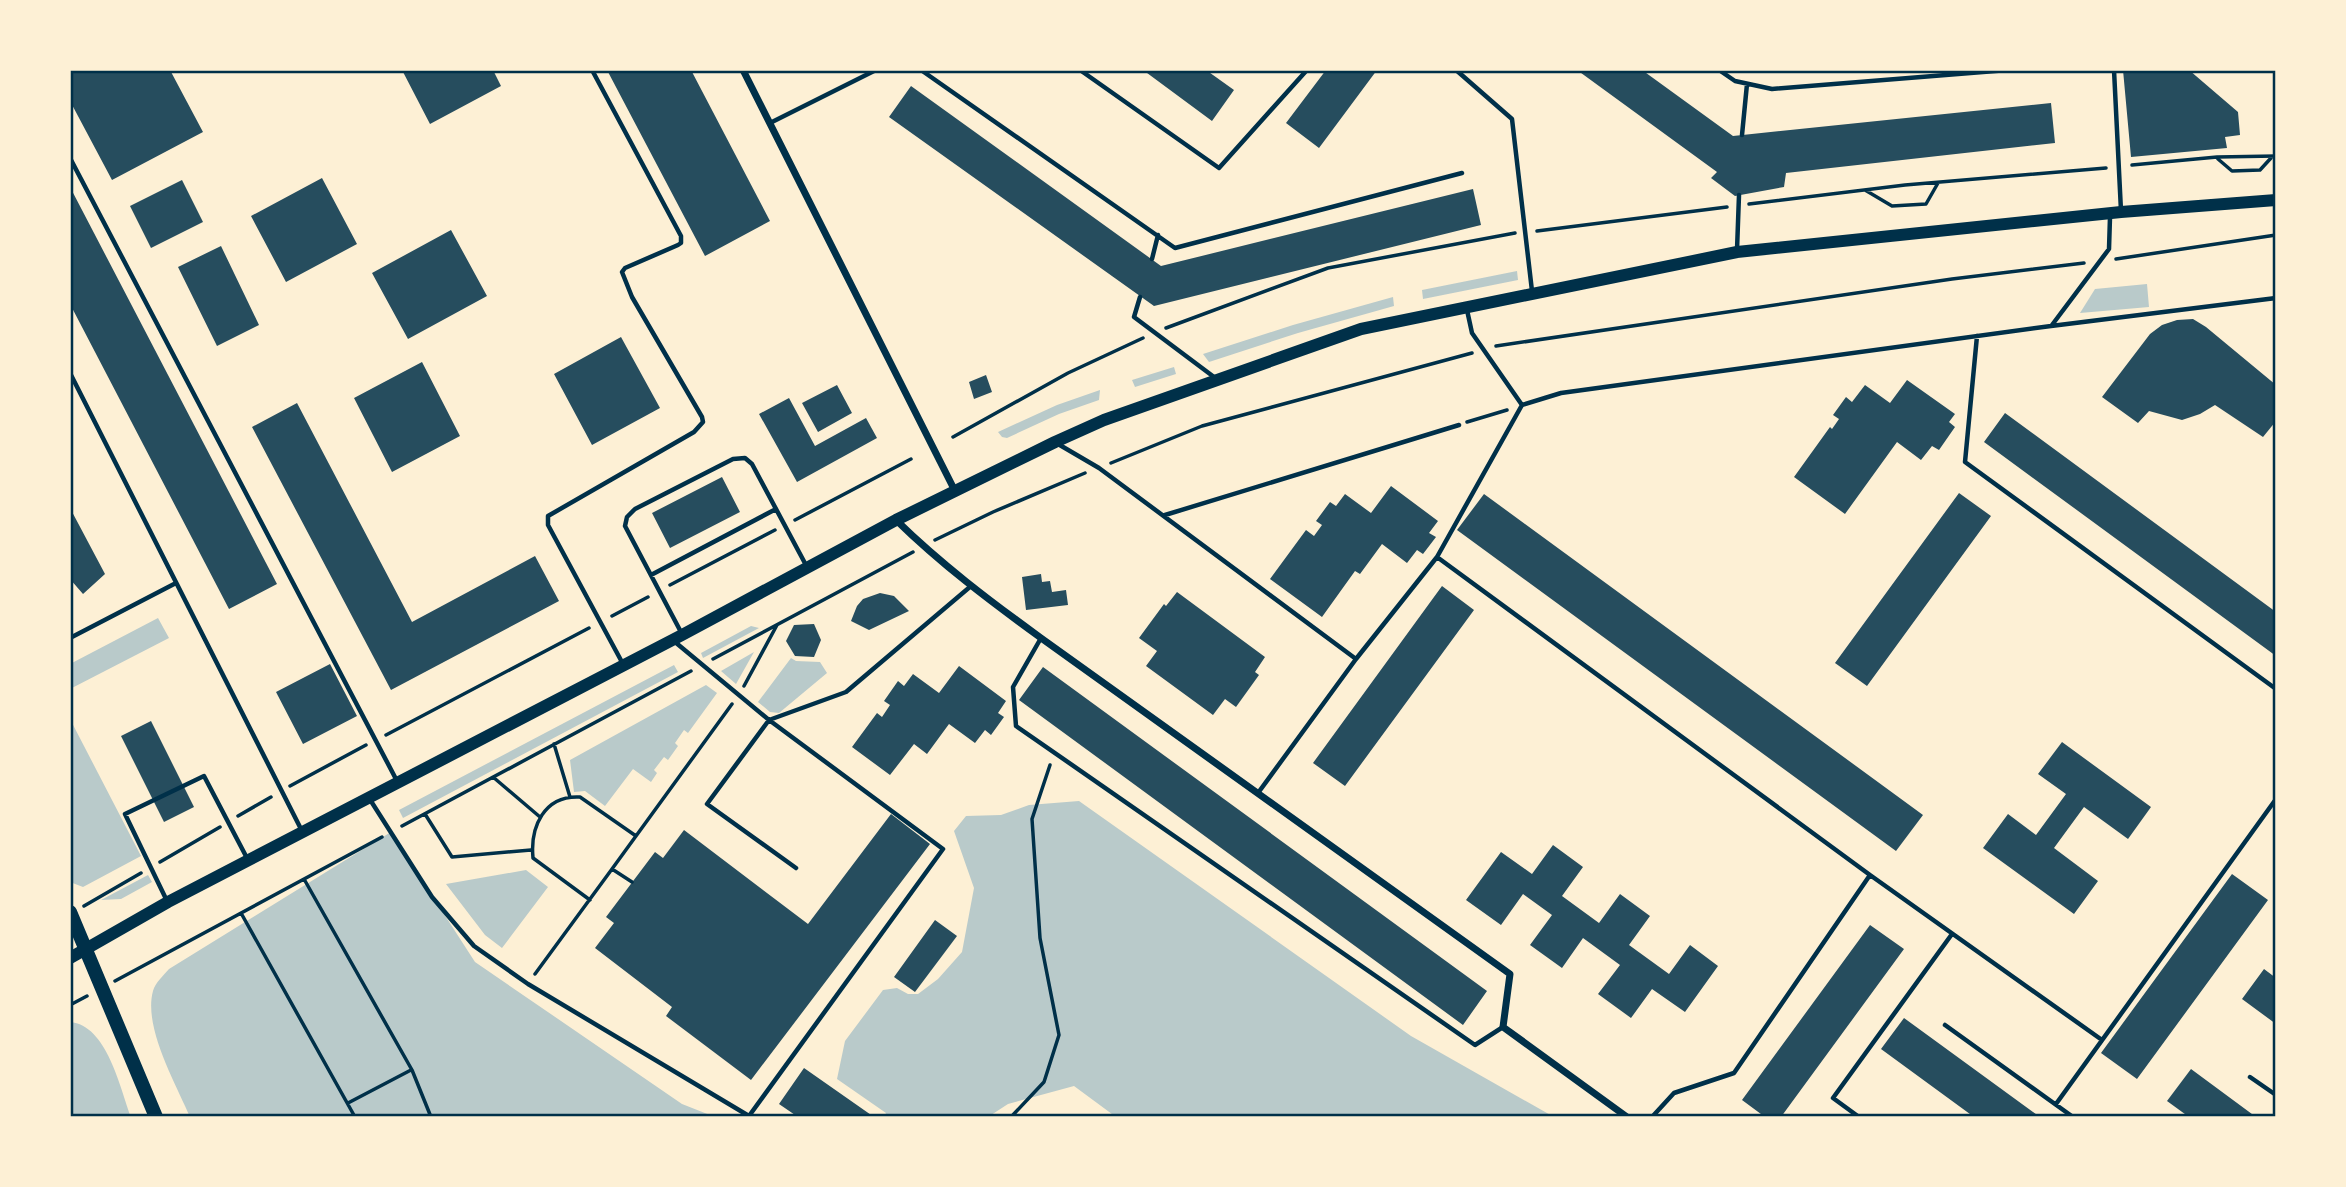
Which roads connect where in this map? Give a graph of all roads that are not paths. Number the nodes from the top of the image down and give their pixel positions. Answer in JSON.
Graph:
{"nodes":[{"id":1,"x":592,"y":70,"type":"edge"},
{"id":2,"x":743,"y":70,"type":"edge"},
{"id":3,"x":876,"y":70,"type":"edge"},
{"id":4,"x":921,"y":70,"type":"edge"},
{"id":5,"x":1080,"y":70,"type":"edge"},
{"id":6,"x":1307,"y":70,"type":"edge"},
{"id":7,"x":1456,"y":70,"type":"edge"},
{"id":8,"x":1719,"y":70,"type":"edge"},
{"id":9,"x":2008,"y":70,"type":"edge"},
{"id":10,"x":2114,"y":70,"type":"edge"},
{"id":11,"x":1747,"y":84,"type":"junction"},
{"id":12,"x":770,"y":123,"type":"junction"},
{"id":13,"x":1742,"y":135,"type":"dead end"},
{"id":14,"x":70,"y":158,"type":"edge"},
{"id":15,"x":1462,"y":173,"type":"dead end"},
{"id":16,"x":1739,"y":195,"type":"dead end"},
{"id":17,"x":2276,"y":200,"type":"edge"},
{"id":18,"x":2116,"y":213,"type":"junction"},
{"id":19,"x":1158,"y":236,"type":"junction"},
{"id":20,"x":1737,"y":252,"type":"junction"},
{"id":21,"x":1152,"y":259,"type":"dead end"},
{"id":22,"x":1532,"y":294,"type":"junction"},
{"id":23,"x":1140,"y":297,"type":"dead end"},
{"id":24,"x":2276,"y":298,"type":"edge"},
{"id":25,"x":1466,"y":307,"type":"junction"},
{"id":26,"x":2051,"y":326,"type":"junction"},
{"id":27,"x":1977,"y":336,"type":"junction"},
{"id":28,"x":70,"y":373,"type":"edge"},
{"id":29,"x":1217,"y":380,"type":"junction"},
{"id":30,"x":1522,"y":405,"type":"junction"},
{"id":31,"x":1459,"y":425,"type":"road end"},
{"id":32,"x":1055,"y":442,"type":"junction"},
{"id":33,"x":955,"y":491,"type":"junction"},
{"id":34,"x":776,"y":509,"type":"junction"},
{"id":35,"x":1164,"y":516,"type":"junction"},
{"id":36,"x":896,"y":520,"type":"junction"},
{"id":37,"x":1437,"y":557,"type":"junction"},
{"id":38,"x":807,"y":568,"type":"junction"},
{"id":39,"x":651,"y":575,"type":"junction"},
{"id":40,"x":176,"y":583,"type":"junction"},
{"id":41,"x":971,"y":586,"type":"junction"},
{"id":42,"x":677,"y":637,"type":"junction"},
{"id":43,"x":70,"y":638,"type":"edge"},
{"id":44,"x":1041,"y":638,"type":"junction"},
{"id":45,"x":1356,"y":659,"type":"junction"},
{"id":46,"x":623,"y":665,"type":"junction"},
{"id":47,"x":2276,"y":689,"type":"edge"},
{"id":48,"x":769,"y":720,"type":"junction"},
{"id":49,"x":398,"y":782,"type":"junction"},
{"id":50,"x":1258,"y":793,"type":"junction"},
{"id":51,"x":369,"y":797,"type":"junction"},
{"id":52,"x":2276,"y":799,"type":"edge"},
{"id":53,"x":303,"y":832,"type":"junction"},
{"id":54,"x":248,"y":861,"type":"junction"},
{"id":55,"x":796,"y":868,"type":"dead end"},
{"id":56,"x":1870,"y":876,"type":"junction"},
{"id":57,"x":168,"y":902,"type":"junction"},
{"id":58,"x":70,"y":913,"type":"edge"},
{"id":59,"x":1952,"y":934,"type":"junction"},
{"id":60,"x":87,"y":949,"type":"junction"},
{"id":61,"x":70,"y":958,"type":"edge"},
{"id":62,"x":1945,"y":1025,"type":"dead end"},
{"id":63,"x":1503,"y":1027,"type":"junction"},
{"id":64,"x":2102,"y":1040,"type":"junction"},
{"id":65,"x":2250,"y":1077,"type":"dead end"},
{"id":66,"x":2276,"y":1095,"type":"edge"},
{"id":67,"x":2056,"y":1104,"type":"junction"},
{"id":68,"x":156,"y":1117,"type":"edge"},
{"id":69,"x":1628,"y":1117,"type":"edge"},
{"id":70,"x":1652,"y":1117,"type":"edge"},
{"id":71,"x":1859,"y":1117,"type":"edge"},
{"id":72,"x":2073,"y":1117,"type":"edge"}],
"edges":[{"from":1,"to":46,"type":"lane"},
{"from":2,"to":12,"type":"street"},
{"from":3,"to":12,"type":"lane"},
{"from":4,"to":19,"type":"lane"},
{"from":5,"to":6,"type":"lane"},
{"from":7,"to":22,"type":"lane"},
{"from":8,"to":11,"type":"lane"},
{"from":9,"to":11,"type":"lane"},
{"from":10,"to":18,"type":"lane"},
{"from":11,"to":13,"type":"lane"},
{"from":12,"to":33,"type":"street"},
{"from":14,"to":49,"type":"lane"},
{"from":15,"to":19,"type":"lane"},
{"from":16,"to":20,"type":"lane"},
{"from":17,"to":18,"type":"main road"},
{"from":18,"to":20,"type":"main road"},
{"from":18,"to":26,"type":"lane"},
{"from":19,"to":21,"type":"lane"},
{"from":20,"to":22,"type":"main road"},
{"from":22,"to":25,"type":"main road"},
{"from":23,"to":29,"type":"lane"},
{"from":24,"to":26,"type":"lane"},
{"from":25,"to":29,"type":"main road"},
{"from":25,"to":30,"type":"lane"},
{"from":26,"to":27,"type":"lane"},
{"from":27,"to":30,"type":"lane"},
{"from":27,"to":47,"type":"lane"},
{"from":28,"to":40,"type":"lane"},
{"from":29,"to":32,"type":"main road"},
{"from":30,"to":37,"type":"lane"},
{"from":31,"to":35,"type":"lane"},
{"from":32,"to":33,"type":"main road"},
{"from":32,"to":35,"type":"lane"},
{"from":33,"to":36,"type":"main road"},
{"from":34,"to":38,"type":"lane"},
{"from":34,"to":39,"type":"lane"},
{"from":34,"to":39,"type":"lane"},
{"from":35,"to":45,"type":"lane"},
{"from":36,"to":38,"type":"main road"},
{"from":36,"to":41,"type":"street"},
{"from":37,"to":45,"type":"lane"},
{"from":37,"to":56,"type":"lane"},
{"from":38,"to":42,"type":"main road"},
{"from":39,"to":42,"type":"lane"},
{"from":40,"to":43,"type":"lane"},
{"from":40,"to":53,"type":"lane"},
{"from":41,"to":44,"type":"street"},
{"from":41,"to":48,"type":"lane"},
{"from":42,"to":46,"type":"main road"},
{"from":42,"to":48,"type":"lane"},
{"from":44,"to":50,"type":"street"},
{"from":44,"to":63,"type":"lane"},
{"from":45,"to":50,"type":"lane"},
{"from":46,"to":49,"type":"main road"},
{"from":48,"to":51,"type":"lane"},
{"from":48,"to":55,"type":"lane"},
{"from":49,"to":51,"type":"main road"},
{"from":50,"to":63,"type":"street"},
{"from":51,"to":53,"type":"main road"},
{"from":52,"to":64,"type":"lane"},
{"from":53,"to":54,"type":"main road"},
{"from":54,"to":57,"type":"main road"},
{"from":54,"to":57,"type":"lane"},
{"from":56,"to":59,"type":"lane"},
{"from":56,"to":70,"type":"lane"},
{"from":57,"to":60,"type":"main road"},
{"from":58,"to":60,"type":"main road"},
{"from":59,"to":64,"type":"lane"},
{"from":59,"to":71,"type":"lane"},
{"from":60,"to":61,"type":"main road"},
{"from":60,"to":68,"type":"main road"},
{"from":62,"to":67,"type":"lane"},
{"from":63,"to":69,"type":"street"},
{"from":64,"to":67,"type":"lane"},
{"from":65,"to":66,"type":"lane"},
{"from":67,"to":72,"type":"lane"}]}
